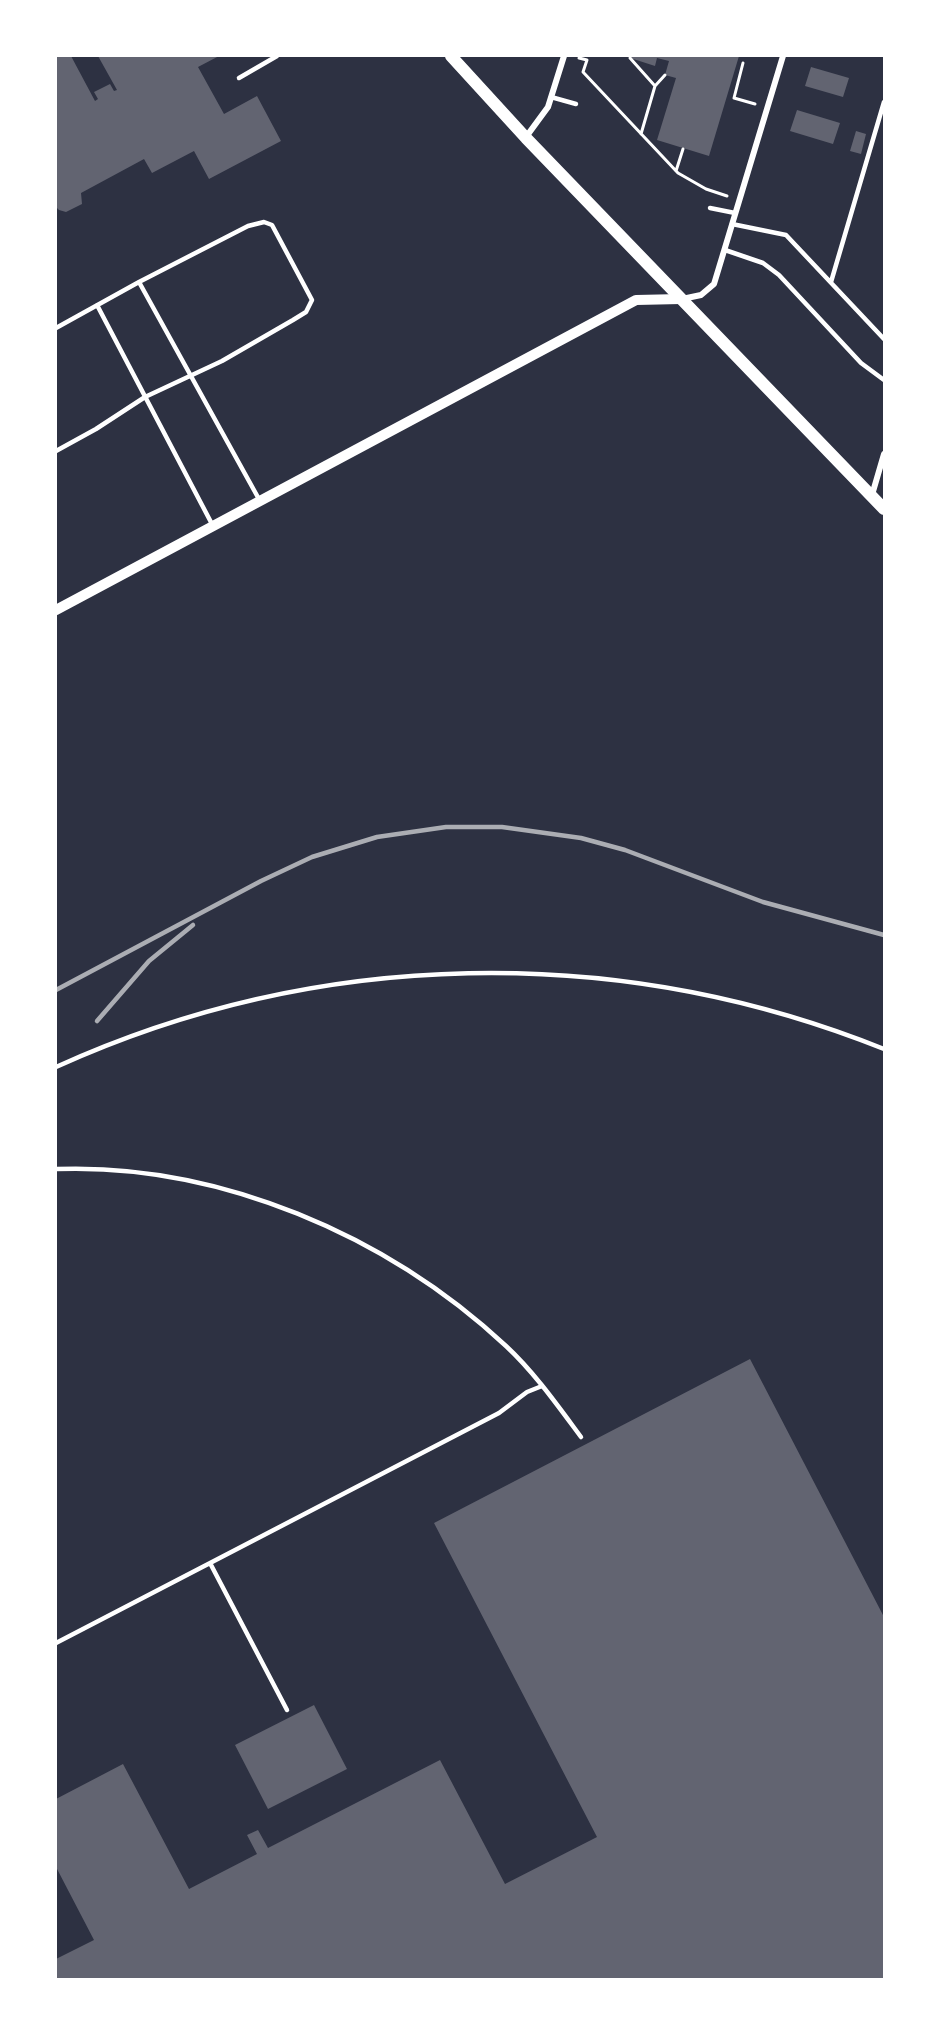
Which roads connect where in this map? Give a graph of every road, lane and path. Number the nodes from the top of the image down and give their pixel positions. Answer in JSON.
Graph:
{"nodes":[{"id":1,"x":277,"y":56,"type":"edge"},
{"id":2,"x":451,"y":56,"type":"edge"},
{"id":3,"x":564,"y":56,"type":"edge"},
{"id":4,"x":783,"y":56,"type":"edge"},
{"id":5,"x":579,"y":58,"type":"dead end"},
{"id":6,"x":630,"y":58,"type":"dead end"},
{"id":7,"x":743,"y":63,"type":"dead end"},
{"id":8,"x":665,"y":75,"type":"dead end"},
{"id":9,"x":239,"y":78,"type":"dead end"},
{"id":10,"x":655,"y":86,"type":"junction"},
{"id":11,"x":551,"y":97,"type":"junction"},
{"id":12,"x":885,"y":102,"type":"edge"},
{"id":13,"x":576,"y":104,"type":"dead end"},
{"id":14,"x":755,"y":104,"type":"dead end"},
{"id":15,"x":641,"y":134,"type":"junction"},
{"id":16,"x":525,"y":138,"type":"junction"},
{"id":17,"x":683,"y":149,"type":"dead end"},
{"id":18,"x":676,"y":171,"type":"junction"},
{"id":19,"x":727,"y":196,"type":"dead end"},
{"id":20,"x":711,"y":208,"type":"dead end"},
{"id":21,"x":735,"y":213,"type":"junction"},
{"id":22,"x":732,"y":224,"type":"junction"},
{"id":23,"x":725,"y":250,"type":"junction"},
{"id":24,"x":139,"y":282,"type":"junction"},
{"id":25,"x":831,"y":282,"type":"junction"},
{"id":26,"x":681,"y":299,"type":"junction"},
{"id":27,"x":96,"y":305,"type":"junction"},
{"id":28,"x":56,"y":328,"type":"edge"},
{"id":29,"x":885,"y":339,"type":"edge"},
{"id":30,"x":190,"y":375,"type":"junction"},
{"id":31,"x":885,"y":380,"type":"edge"},
{"id":32,"x":145,"y":397,"type":"junction"},
{"id":33,"x":56,"y":451,"type":"edge"},
{"id":34,"x":885,"y":454,"type":"edge"},
{"id":35,"x":872,"y":496,"type":"junction"},
{"id":36,"x":260,"y":501,"type":"junction"},
{"id":37,"x":885,"y":509,"type":"edge"},
{"id":38,"x":213,"y":526,"type":"junction"},
{"id":39,"x":56,"y":610,"type":"edge"},
{"id":40,"x":885,"y":1049,"type":"edge"},
{"id":41,"x":56,"y":1066,"type":"edge"},
{"id":42,"x":56,"y":1169,"type":"edge"},
{"id":43,"x":542,"y":1386,"type":"junction"},
{"id":44,"x":581,"y":1437,"type":"dead end"},
{"id":45,"x":210,"y":1563,"type":"junction"},
{"id":46,"x":56,"y":1643,"type":"edge"},
{"id":47,"x":287,"y":1710,"type":"dead end"}],
"edges":[{"from":1,"to":9,"type":"lane"},
{"from":2,"to":16,"type":"main road"},
{"from":3,"to":11,"type":"street"},
{"from":4,"to":21,"type":"street"},
{"from":5,"to":15,"type":"path"},
{"from":6,"to":10,"type":"path"},
{"from":7,"to":14,"type":"path"},
{"from":8,"to":10,"type":"path"},
{"from":10,"to":15,"type":"path"},
{"from":11,"to":13,"type":"lane"},
{"from":11,"to":16,"type":"street"},
{"from":12,"to":25,"type":"lane"},
{"from":15,"to":18,"type":"path"},
{"from":16,"to":26,"type":"main road"},
{"from":17,"to":18,"type":"path"},
{"from":18,"to":19,"type":"path"},
{"from":20,"to":21,"type":"lane"},
{"from":21,"to":22,"type":"street"},
{"from":22,"to":23,"type":"street"},
{"from":22,"to":25,"type":"lane"},
{"from":23,"to":26,"type":"street"},
{"from":23,"to":31,"type":"lane"},
{"from":24,"to":27,"type":"lane"},
{"from":24,"to":30,"type":"lane"},
{"from":24,"to":30,"type":"lane"},
{"from":25,"to":29,"type":"lane"},
{"from":26,"to":35,"type":"main road"},
{"from":26,"to":36,"type":"street"},
{"from":27,"to":28,"type":"lane"},
{"from":27,"to":32,"type":"lane"},
{"from":30,"to":32,"type":"lane"},
{"from":30,"to":36,"type":"lane"},
{"from":32,"to":33,"type":"lane"},
{"from":32,"to":38,"type":"lane"},
{"from":34,"to":35,"type":"street"},
{"from":35,"to":37,"type":"main road"},
{"from":36,"to":38,"type":"street"},
{"from":38,"to":39,"type":"street"},
{"from":40,"to":41,"type":"lane"},
{"from":42,"to":43,"type":"lane"},
{"from":43,"to":44,"type":"lane"},
{"from":43,"to":45,"type":"lane"},
{"from":45,"to":46,"type":"lane"},
{"from":45,"to":47,"type":"lane"}]}
